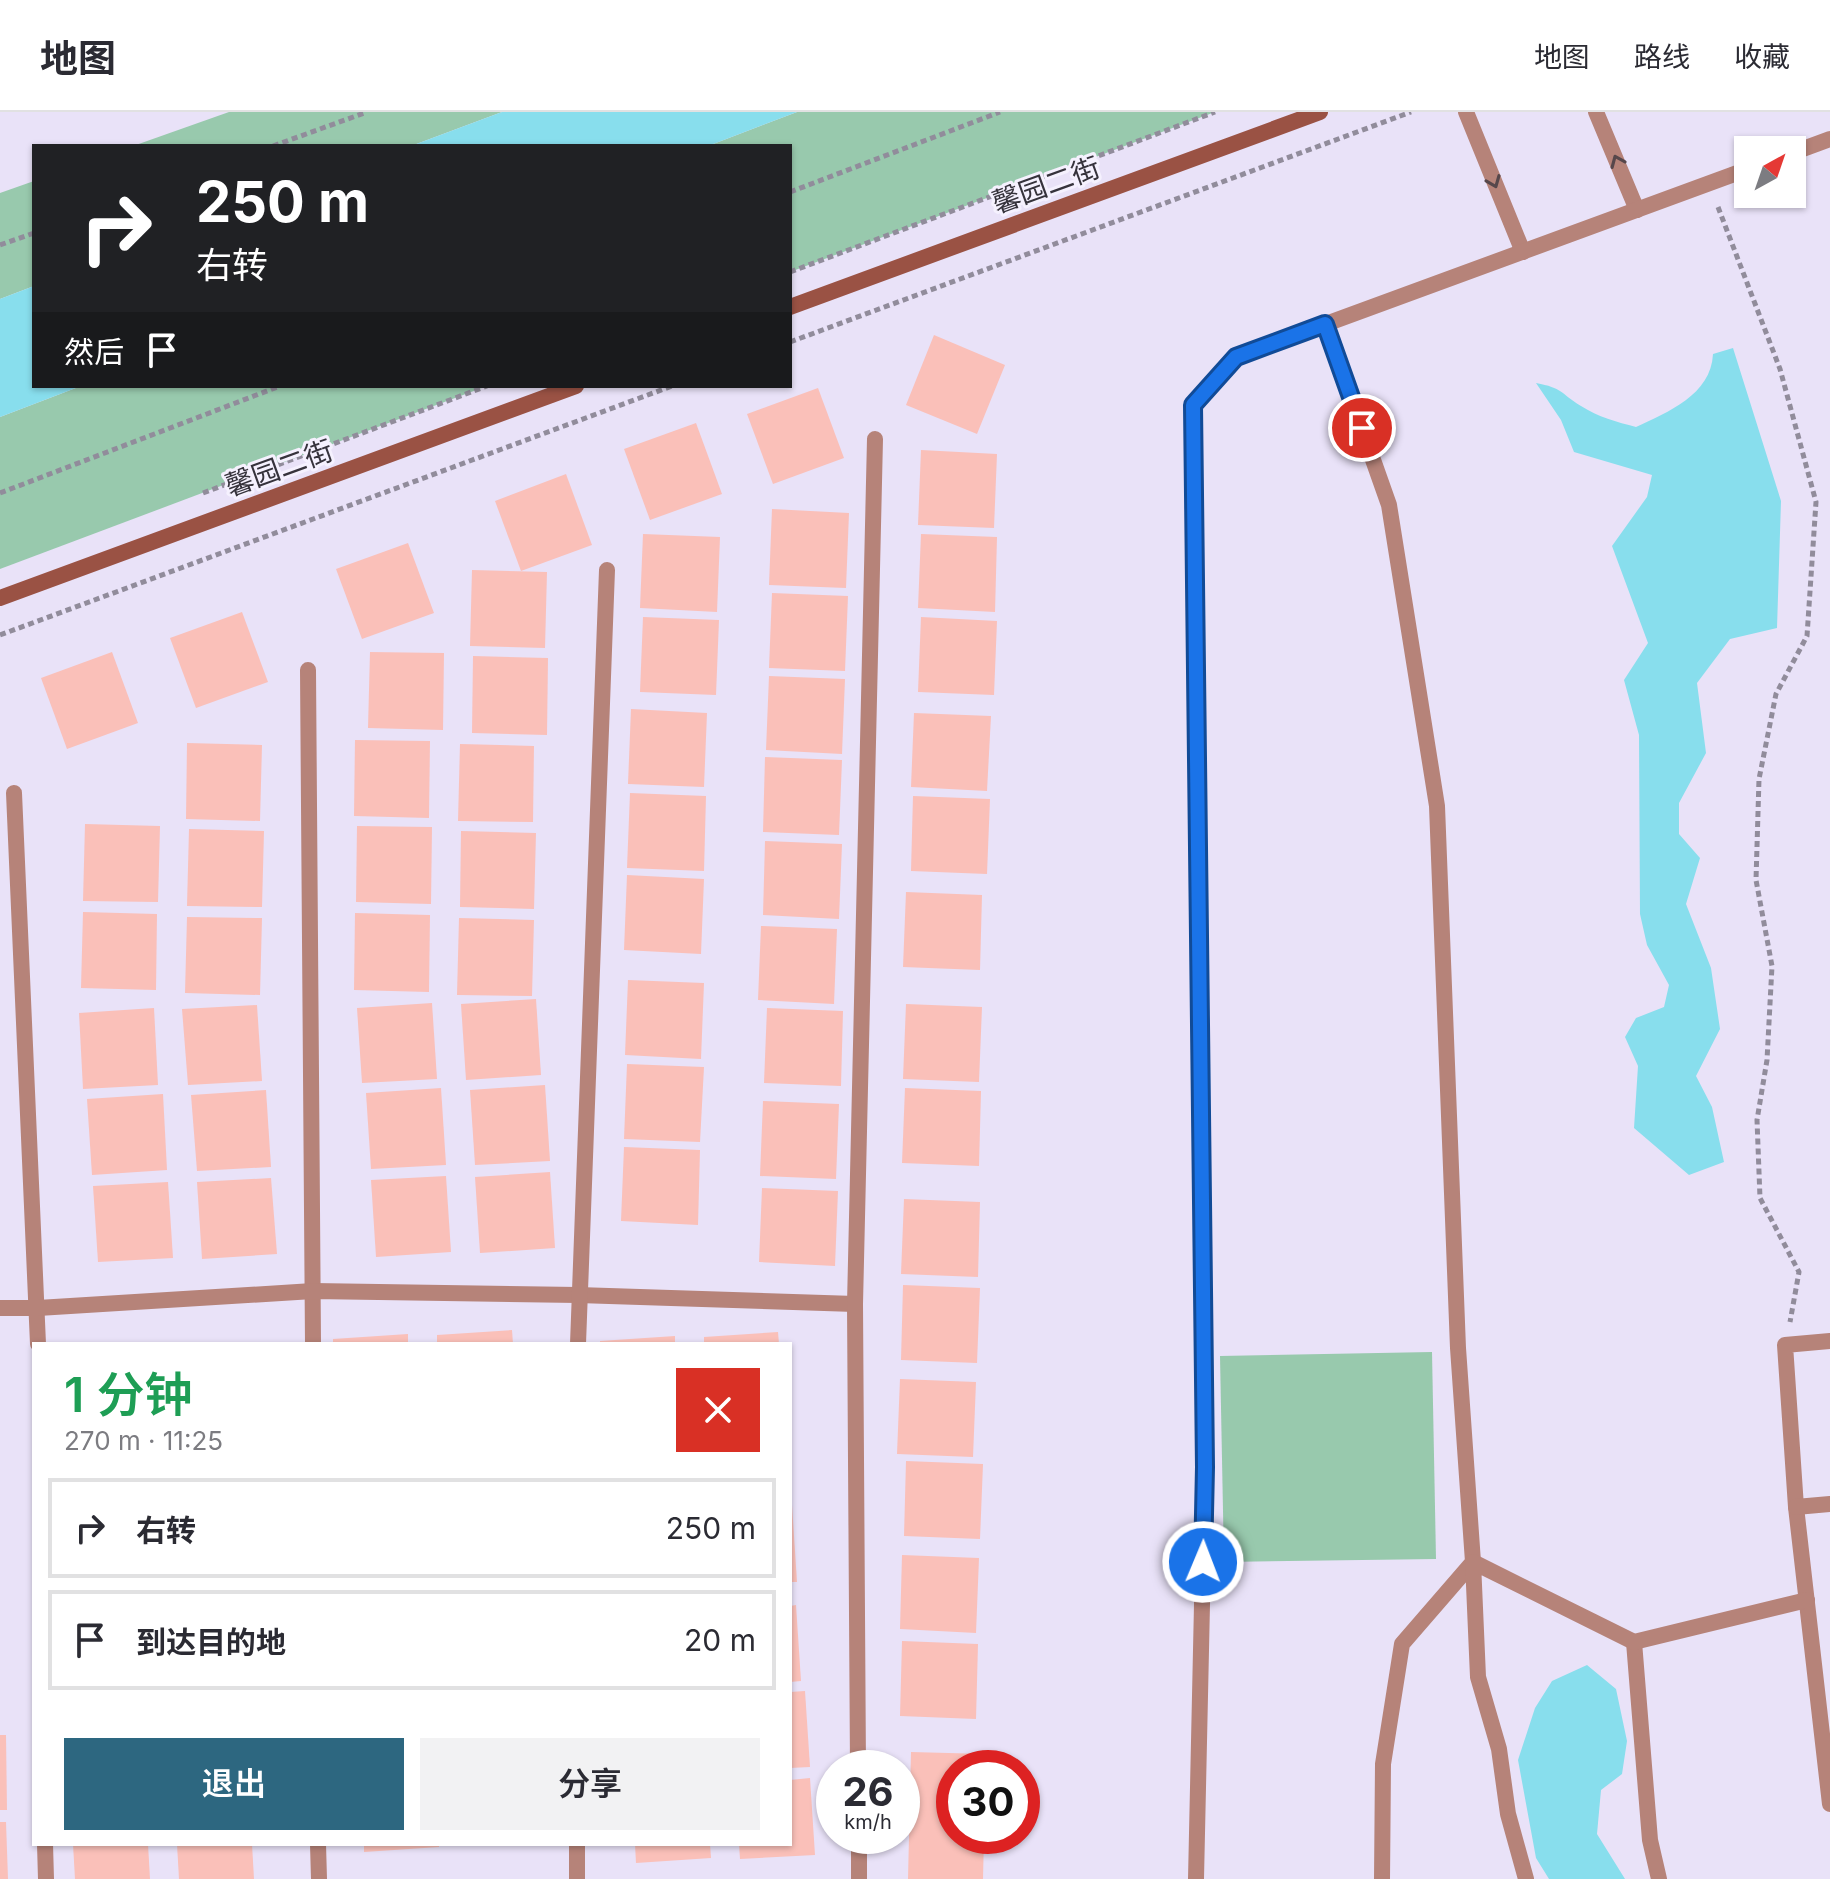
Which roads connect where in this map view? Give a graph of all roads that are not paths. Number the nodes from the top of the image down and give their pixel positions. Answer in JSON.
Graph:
{"nodes":[{"id":1,"x":1320,"y":112,"type":"edge"},
{"id":2,"x":1466,"y":112,"type":"edge"},
{"id":3,"x":1596,"y":112,"type":"edge"},
{"id":4,"x":1830,"y":139,"type":"edge"},
{"id":5,"x":1806,"y":148,"type":"edge"},
{"id":6,"x":1734,"y":174,"type":"edge"},
{"id":7,"x":1637,"y":210,"type":"junction"},
{"id":8,"x":1523,"y":252,"type":"junction"},
{"id":9,"x":792,"y":306,"type":"edge"},
{"id":10,"x":1325,"y":324,"type":"junction"},
{"id":11,"x":571,"y":388,"type":"edge"},
{"id":12,"x":875,"y":439,"type":"dead end"},
{"id":13,"x":607,"y":570,"type":"dead end"},
{"id":14,"x":0,"y":598,"type":"edge"},
{"id":15,"x":308,"y":670,"type":"dead end"},
{"id":16,"x":14,"y":793,"type":"dead end"},
{"id":17,"x":313,"y":1291,"type":"junction"},
{"id":18,"x":578,"y":1295,"type":"junction"},
{"id":19,"x":855,"y":1304,"type":"junction"},
{"id":20,"x":0,"y":1308,"type":"edge"},
{"id":21,"x":38,"y":1308,"type":"junction"},
{"id":22,"x":1830,"y":1341,"type":"edge"},
{"id":23,"x":38,"y":1342,"type":"edge"},
{"id":24,"x":313,"y":1342,"type":"edge"},
{"id":25,"x":578,"y":1342,"type":"edge"},
{"id":26,"x":1830,"y":1504,"type":"edge"},
{"id":27,"x":1796,"y":1507,"type":"junction"},
{"id":28,"x":1473,"y":1562,"type":"junction"},
{"id":29,"x":1807,"y":1600,"type":"junction"},
{"id":30,"x":1634,"y":1642,"type":"junction"},
{"id":31,"x":858,"y":1750,"type":"edge"},
{"id":32,"x":1830,"y":1804,"type":"edge"},
{"id":33,"x":45,"y":1846,"type":"edge"},
{"id":34,"x":318,"y":1846,"type":"edge"},
{"id":35,"x":577,"y":1846,"type":"edge"},
{"id":36,"x":859,"y":1854,"type":"edge"},
{"id":37,"x":46,"y":1879,"type":"edge"},
{"id":38,"x":319,"y":1879,"type":"edge"},
{"id":39,"x":577,"y":1879,"type":"edge"},
{"id":40,"x":859,"y":1879,"type":"edge"},
{"id":41,"x":1196,"y":1879,"type":"edge"},
{"id":42,"x":1382,"y":1879,"type":"edge"},
{"id":43,"x":1526,"y":1879,"type":"edge"},
{"id":44,"x":1659,"y":1879,"type":"edge"}],
"edges":[{"from":1,"to":9,"type":"street","name":"馨园二街"},
{"from":2,"to":8,"type":"street","one_way":true},
{"from":7,"to":3,"type":"street","one_way":true},
{"from":4,"to":5,"type":"street"},
{"from":6,"to":7,"type":"street"},
{"from":7,"to":8,"type":"street"},
{"from":8,"to":10,"type":"street"},
{"from":10,"to":28,"type":"street"},
{"from":10,"to":41,"type":"street"},
{"from":11,"to":14,"type":"street","name":"馨园二街"},
{"from":12,"to":19,"type":"street"},
{"from":13,"to":18,"type":"street"},
{"from":15,"to":17,"type":"street"},
{"from":16,"to":21,"type":"street"},
{"from":17,"to":18,"type":"street"},
{"from":17,"to":21,"type":"street"},
{"from":17,"to":24,"type":"street"},
{"from":18,"to":19,"type":"street"},
{"from":18,"to":25,"type":"street"},
{"from":19,"to":31,"type":"street"},
{"from":20,"to":21,"type":"street"},
{"from":21,"to":23,"type":"street"},
{"from":22,"to":27,"type":"street"},
{"from":26,"to":27,"type":"street"},
{"from":27,"to":29,"type":"street"},
{"from":28,"to":30,"type":"street"},
{"from":28,"to":42,"type":"street"},
{"from":28,"to":43,"type":"street"},
{"from":29,"to":30,"type":"street"},
{"from":29,"to":32,"type":"street"},
{"from":30,"to":44,"type":"street"},
{"from":33,"to":37,"type":"street"},
{"from":34,"to":38,"type":"street"},
{"from":35,"to":39,"type":"street"},
{"from":36,"to":40,"type":"street"}]}
